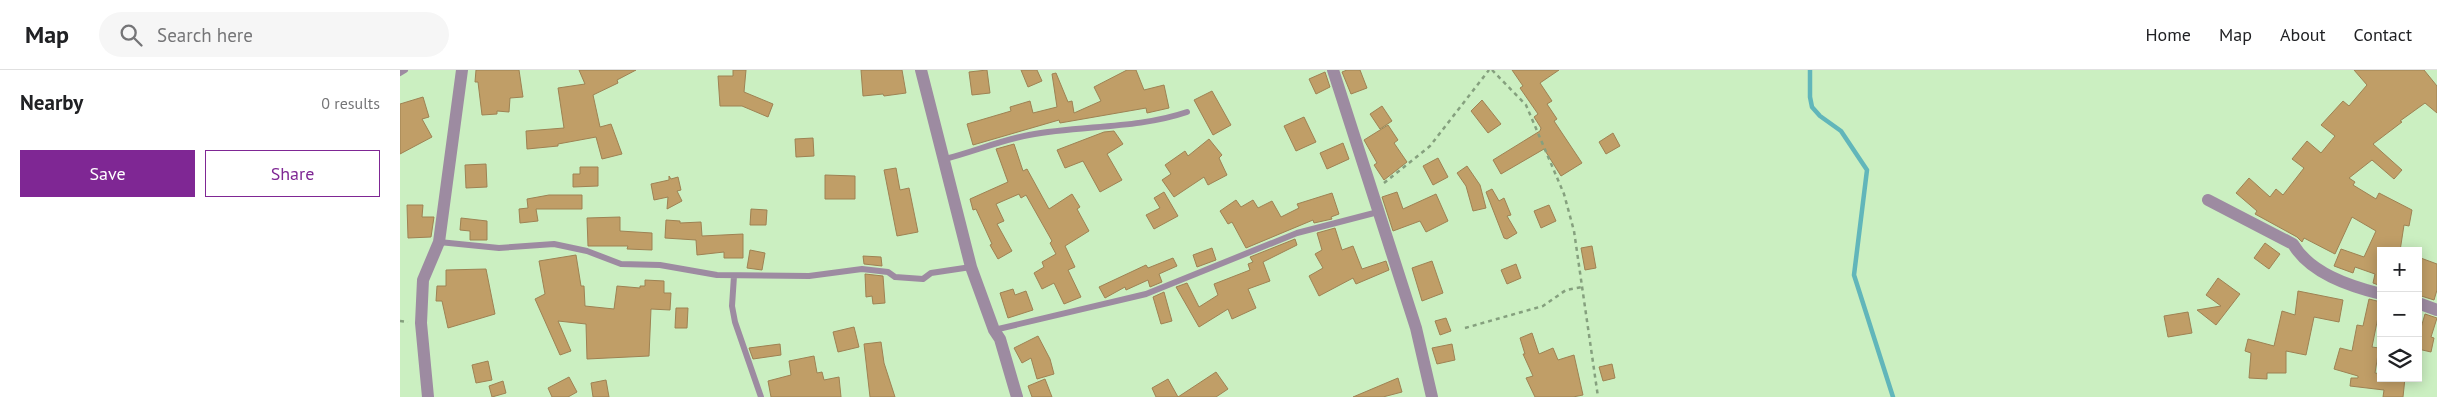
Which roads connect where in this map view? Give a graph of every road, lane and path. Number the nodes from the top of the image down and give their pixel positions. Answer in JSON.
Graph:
{"nodes":[{"id":1,"x":405,"y":70,"type":"edge"},
{"id":2,"x":462,"y":70,"type":"edge"},
{"id":3,"x":921,"y":70,"type":"edge"},
{"id":4,"x":1333,"y":70,"type":"edge"},
{"id":5,"x":1490,"y":70,"type":"edge"},
{"id":6,"x":400,"y":73,"type":"edge"},
{"id":7,"x":1188,"y":112,"type":"dead end"},
{"id":8,"x":945,"y":159,"type":"junction"},
{"id":9,"x":1372,"y":190,"type":"junction"},
{"id":10,"x":2208,"y":200,"type":"dead end"},
{"id":11,"x":1378,"y":212,"type":"junction"},
{"id":12,"x":439,"y":242,"type":"junction"},
{"id":13,"x":971,"y":267,"type":"junction"},
{"id":14,"x":734,"y":276,"type":"junction"},
{"id":15,"x":1582,"y":287,"type":"junction"},
{"id":16,"x":2377,"y":293,"type":"edge"},
{"id":17,"x":2422,"y":304,"type":"edge"},
{"id":18,"x":2437,"y":310,"type":"edge"},
{"id":19,"x":1465,"y":328,"type":"dead end"},
{"id":20,"x":994,"y":330,"type":"junction"},
{"id":21,"x":428,"y":397,"type":"edge"},
{"id":22,"x":761,"y":397,"type":"edge"},
{"id":23,"x":1018,"y":397,"type":"edge"},
{"id":24,"x":1432,"y":397,"type":"edge"},
{"id":25,"x":1598,"y":397,"type":"edge"}],
"edges":[{"from":1,"to":6,"type":"lane"},
{"from":2,"to":12,"type":"street"},
{"from":3,"to":8,"type":"street"},
{"from":4,"to":9,"type":"street"},
{"from":5,"to":9,"type":"path"},
{"from":5,"to":15,"type":"path"},
{"from":7,"to":8,"type":"lane"},
{"from":8,"to":13,"type":"street"},
{"from":9,"to":11,"type":"street"},
{"from":10,"to":16,"type":"street"},
{"from":11,"to":20,"type":"lane"},
{"from":11,"to":24,"type":"street"},
{"from":12,"to":14,"type":"lane"},
{"from":12,"to":21,"type":"street"},
{"from":13,"to":14,"type":"lane"},
{"from":13,"to":20,"type":"street"},
{"from":14,"to":22,"type":"lane"},
{"from":15,"to":19,"type":"path"},
{"from":15,"to":25,"type":"path"},
{"from":17,"to":18,"type":"street"},
{"from":20,"to":23,"type":"street"}]}
